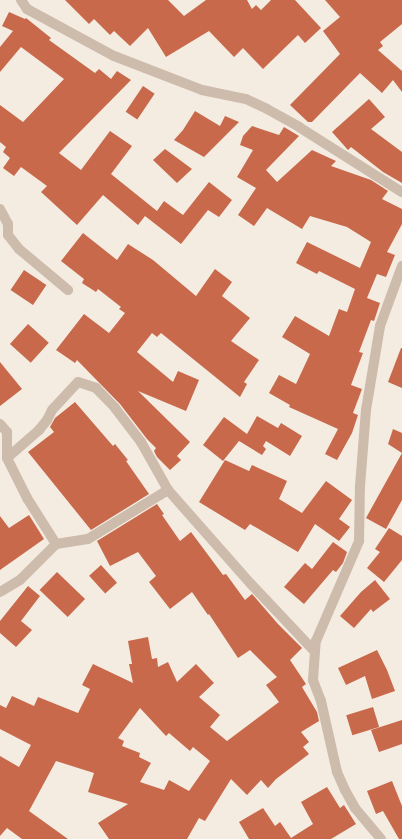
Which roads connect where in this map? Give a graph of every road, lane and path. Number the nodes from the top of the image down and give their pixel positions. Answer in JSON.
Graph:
{"nodes":[{"id":1,"x":21,"y":0,"type":"edge"},
{"id":2,"x":402,"y":192,"type":"edge"},
{"id":3,"x":0,"y":209,"type":"edge"},
{"id":4,"x":402,"y":266,"type":"edge"},
{"id":5,"x":68,"y":290,"type":"dead end"},
{"id":6,"x":0,"y":424,"type":"edge"},
{"id":7,"x":7,"y":458,"type":"junction"},
{"id":8,"x":168,"y":490,"type":"junction"},
{"id":9,"x":56,"y":544,"type":"junction"},
{"id":10,"x":0,"y":592,"type":"edge"},
{"id":11,"x":315,"y":652,"type":"junction"},
{"id":12,"x":381,"y":839,"type":"edge"}],
"edges":[{"from":1,"to":2,"type":"street"},
{"from":3,"to":5,"type":"street"},
{"from":4,"to":11,"type":"street"},
{"from":6,"to":7,"type":"street"},
{"from":7,"to":8,"type":"street"},
{"from":7,"to":9,"type":"street"},
{"from":8,"to":9,"type":"street"},
{"from":8,"to":11,"type":"street"},
{"from":9,"to":10,"type":"street"},
{"from":11,"to":12,"type":"street"}]}
